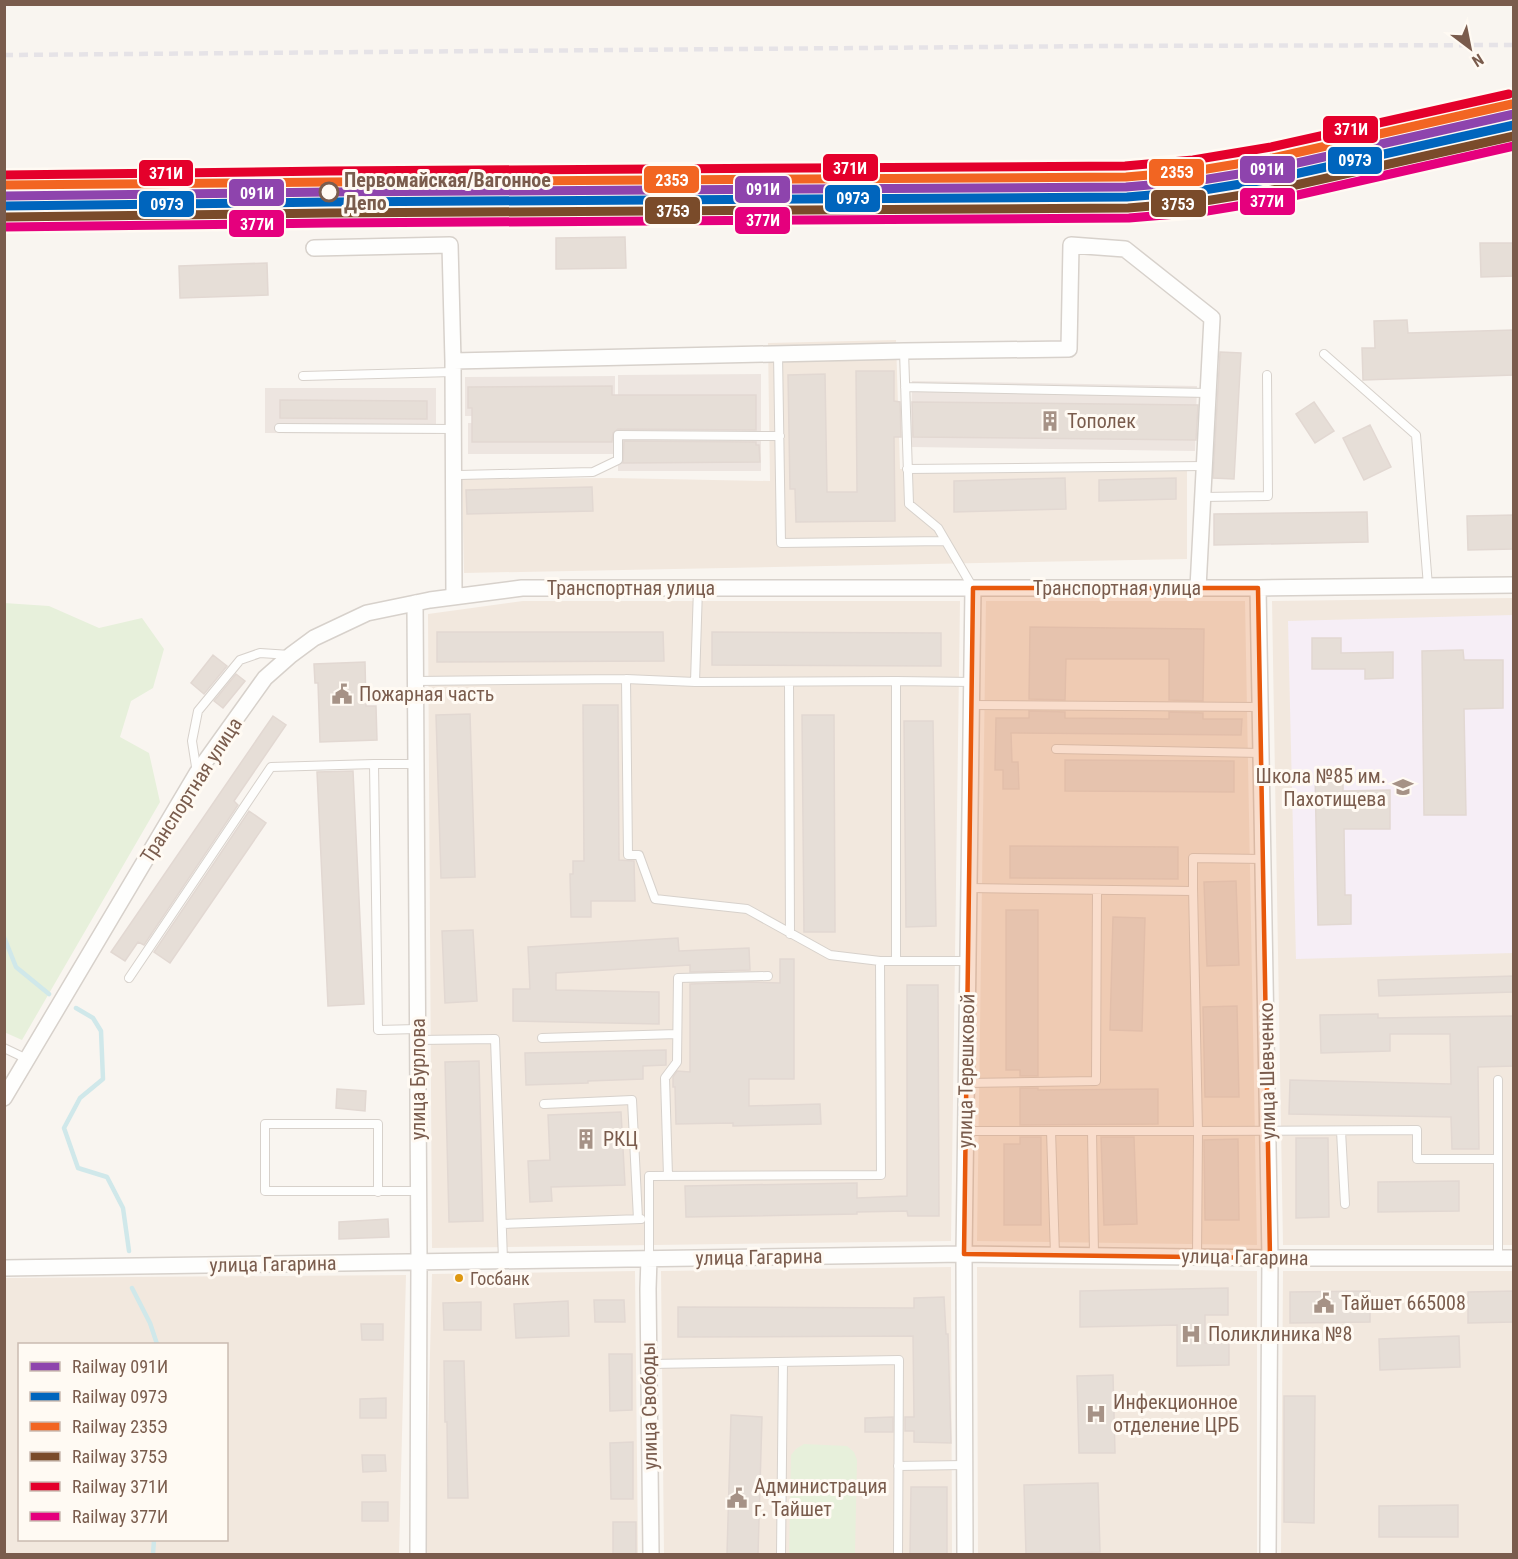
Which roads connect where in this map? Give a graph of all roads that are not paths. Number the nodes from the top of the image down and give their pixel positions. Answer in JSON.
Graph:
{"nodes":[{"id":1,"x":314,"y":248,"type":"dead end"},
{"id":2,"x":904,"y":351,"type":"junction"},
{"id":3,"x":778,"y":354,"type":"junction"},
{"id":4,"x":1324,"y":354,"type":"dead end"},
{"id":5,"x":453,"y":366,"type":"junction"},
{"id":6,"x":1267,"y":375,"type":"dead end"},
{"id":7,"x":303,"y":376,"type":"dead end"},
{"id":8,"x":905,"y":387,"type":"junction"},
{"id":9,"x":1208,"y":393,"type":"junction"},
{"id":10,"x":279,"y":428,"type":"dead end"},
{"id":11,"x":453,"y":429,"type":"junction"},
{"id":12,"x":780,"y":436,"type":"junction"},
{"id":13,"x":1204,"y":466,"type":"junction"},
{"id":14,"x":907,"y":469,"type":"junction"},
{"id":15,"x":453,"y":473,"type":"junction"},
{"id":16,"x":1203,"y":497,"type":"junction"},
{"id":17,"x":945,"y":541,"type":"junction"},
{"id":18,"x":1514,"y":585,"type":"edge"},
{"id":19,"x":1428,"y":586,"type":"junction"},
{"id":20,"x":698,"y":588,"type":"junction"},
{"id":21,"x":973,"y":588,"type":"junction"},
{"id":22,"x":1198,"y":588,"type":"junction"},
{"id":23,"x":1258,"y":588,"type":"junction"},
{"id":24,"x":454,"y":597,"type":"junction"},
{"id":25,"x":415,"y":603,"type":"junction"},
{"id":26,"x":291,"y":655,"type":"junction"},
{"id":27,"x":626,"y":679,"type":"junction"},
{"id":28,"x":415,"y":681,"type":"junction"},
{"id":29,"x":896,"y":681,"type":"junction"},
{"id":30,"x":695,"y":682,"type":"junction"},
{"id":31,"x":789,"y":682,"type":"junction"},
{"id":32,"x":972,"y":682,"type":"junction"},
{"id":33,"x":971,"y":705,"type":"junction"},
{"id":34,"x":1260,"y":706,"type":"junction"},
{"id":35,"x":1056,"y":749,"type":"dead end"},
{"id":36,"x":1261,"y":753,"type":"junction"},
{"id":37,"x":374,"y":764,"type":"junction"},
{"id":38,"x":416,"y":764,"type":"junction"},
{"id":39,"x":197,"y":773,"type":"junction"},
{"id":40,"x":1263,"y":859,"type":"junction"},
{"id":41,"x":1193,"y":887,"type":"junction"},
{"id":42,"x":969,"y":888,"type":"junction"},
{"id":43,"x":1097,"y":890,"type":"junction"},
{"id":44,"x":790,"y":934,"type":"junction"},
{"id":45,"x":880,"y":961,"type":"junction"},
{"id":46,"x":896,"y":961,"type":"junction"},
{"id":47,"x":968,"y":961,"type":"junction"},
{"id":48,"x":768,"y":976,"type":"dead end"},
{"id":49,"x":129,"y":978,"type":"dead end"},
{"id":50,"x":677,"y":1034,"type":"junction"},
{"id":51,"x":418,"y":1035,"type":"junction"},
{"id":52,"x":542,"y":1038,"type":"dead end"},
{"id":53,"x":4,"y":1048,"type":"edge"},
{"id":54,"x":27,"y":1059,"type":"junction"},
{"id":55,"x":1498,"y":1080,"type":"dead end"},
{"id":56,"x":966,"y":1083,"type":"junction"},
{"id":57,"x":4,"y":1098,"type":"edge"},
{"id":58,"x":544,"y":1104,"type":"dead end"},
{"id":59,"x":966,"y":1131,"type":"junction"},
{"id":60,"x":1051,"y":1131,"type":"junction"},
{"id":61,"x":1092,"y":1131,"type":"junction"},
{"id":62,"x":1198,"y":1131,"type":"junction"},
{"id":63,"x":1268,"y":1131,"type":"junction"},
{"id":64,"x":1341,"y":1131,"type":"junction"},
{"id":65,"x":1498,"y":1159,"type":"junction"},
{"id":66,"x":668,"y":1176,"type":"junction"},
{"id":67,"x":419,"y":1191,"type":"junction"},
{"id":68,"x":378,"y":1192,"type":"junction"},
{"id":69,"x":1344,"y":1204,"type":"dead end"},
{"id":70,"x":638,"y":1219,"type":"junction"},
{"id":71,"x":649,"y":1219,"type":"junction"},
{"id":72,"x":502,"y":1224,"type":"junction"},
{"id":73,"x":964,"y":1254,"type":"junction"},
{"id":74,"x":1055,"y":1255,"type":"junction"},
{"id":75,"x":1094,"y":1256,"type":"junction"},
{"id":76,"x":1197,"y":1257,"type":"junction"},
{"id":77,"x":649,"y":1258,"type":"junction"},
{"id":78,"x":1270,"y":1258,"type":"junction"},
{"id":79,"x":1506,"y":1258,"type":"edge"},
{"id":80,"x":503,"y":1260,"type":"junction"},
{"id":81,"x":419,"y":1262,"type":"junction"},
{"id":82,"x":4,"y":1268,"type":"edge"},
{"id":83,"x":783,"y":1362,"type":"junction"},
{"id":84,"x":649,"y":1364,"type":"junction"},
{"id":85,"x":965,"y":1465,"type":"junction"},
{"id":86,"x":898,"y":1466,"type":"junction"},
{"id":87,"x":418,"y":1554,"type":"edge"},
{"id":88,"x":651,"y":1554,"type":"edge"},
{"id":89,"x":781,"y":1554,"type":"edge"},
{"id":90,"x":898,"y":1554,"type":"edge"},
{"id":91,"x":965,"y":1554,"type":"edge"},
{"id":92,"x":1268,"y":1554,"type":"edge"}],
"edges":[{"from":1,"to":5,"type":"street"},
{"from":2,"to":3,"type":"street"},
{"from":2,"to":8,"type":"lane"},
{"from":2,"to":9,"type":"street"},
{"from":3,"to":5,"type":"street"},
{"from":3,"to":12,"type":"lane"},
{"from":4,"to":19,"type":"lane"},
{"from":5,"to":7,"type":"lane"},
{"from":5,"to":11,"type":"street"},
{"from":6,"to":16,"type":"lane"},
{"from":8,"to":9,"type":"lane"},
{"from":8,"to":14,"type":"lane"},
{"from":9,"to":13,"type":"street"},
{"from":10,"to":11,"type":"lane"},
{"from":11,"to":15,"type":"street"},
{"from":12,"to":15,"type":"lane"},
{"from":12,"to":17,"type":"lane"},
{"from":13,"to":14,"type":"lane"},
{"from":13,"to":16,"type":"street"},
{"from":14,"to":17,"type":"lane"},
{"from":15,"to":24,"type":"street"},
{"from":16,"to":22,"type":"street"},
{"from":17,"to":21,"type":"lane"},
{"from":18,"to":19,"type":"street","name":"Транспортная улица"},
{"from":19,"to":23,"type":"street","name":"Транспортная улица"},
{"from":20,"to":21,"type":"street","name":"Транспортная улица"},
{"from":20,"to":24,"type":"street","name":"Транспортная улица"},
{"from":20,"to":30,"type":"lane"},
{"from":21,"to":22,"type":"street","name":"Транспортная улица"},
{"from":21,"to":32,"type":"street","name":"улица Терешковой"},
{"from":22,"to":23,"type":"street","name":"Транспортная улица"},
{"from":23,"to":34,"type":"street","name":"улица Шевченко"},
{"from":24,"to":25,"type":"street","name":"Транспортная улица"},
{"from":25,"to":26,"type":"street","name":"Транспортная улица"},
{"from":25,"to":28,"type":"street","name":"улица Бурлова"},
{"from":26,"to":39,"type":"street","name":"Транспортная улица"},
{"from":26,"to":39,"type":"lane"},
{"from":27,"to":28,"type":"lane"},
{"from":27,"to":30,"type":"lane"},
{"from":27,"to":44,"type":"lane"},
{"from":28,"to":38,"type":"street","name":"улица Бурлова"},
{"from":29,"to":31,"type":"lane"},
{"from":29,"to":32,"type":"lane"},
{"from":29,"to":46,"type":"lane"},
{"from":30,"to":31,"type":"lane"},
{"from":31,"to":44,"type":"lane"},
{"from":32,"to":33,"type":"street","name":"улица Терешковой"},
{"from":33,"to":34,"type":"lane"},
{"from":33,"to":42,"type":"street","name":"улица Терешковой"},
{"from":34,"to":36,"type":"street","name":"улица Шевченко"},
{"from":35,"to":36,"type":"lane"},
{"from":36,"to":40,"type":"street","name":"улица Шевченко"},
{"from":37,"to":38,"type":"lane"},
{"from":37,"to":49,"type":"lane"},
{"from":37,"to":51,"type":"lane"},
{"from":38,"to":51,"type":"street","name":"улица Бурлова"},
{"from":39,"to":54,"type":"street","name":"Транспортная улица"},
{"from":40,"to":41,"type":"lane"},
{"from":40,"to":63,"type":"street","name":"улица Шевченко"},
{"from":41,"to":43,"type":"lane"},
{"from":41,"to":62,"type":"lane"},
{"from":42,"to":43,"type":"lane"},
{"from":42,"to":47,"type":"street","name":"улица Терешковой"},
{"from":43,"to":56,"type":"lane"},
{"from":44,"to":45,"type":"lane"},
{"from":45,"to":46,"type":"lane"},
{"from":45,"to":66,"type":"lane"},
{"from":46,"to":47,"type":"lane"},
{"from":47,"to":56,"type":"street","name":"улица Терешковой"},
{"from":48,"to":50,"type":"lane"},
{"from":50,"to":52,"type":"lane"},
{"from":50,"to":66,"type":"lane"},
{"from":51,"to":67,"type":"street","name":"улица Бурлова"},
{"from":51,"to":72,"type":"lane"},
{"from":53,"to":54,"type":"lane"},
{"from":54,"to":57,"type":"street","name":"Транспортная улица"},
{"from":55,"to":65,"type":"lane"},
{"from":56,"to":59,"type":"street","name":"улица Терешковой"},
{"from":58,"to":70,"type":"lane"},
{"from":59,"to":60,"type":"lane"},
{"from":59,"to":73,"type":"street","name":"улица Терешковой"},
{"from":60,"to":61,"type":"lane"},
{"from":60,"to":74,"type":"lane"},
{"from":61,"to":62,"type":"lane"},
{"from":61,"to":75,"type":"lane"},
{"from":62,"to":63,"type":"lane"},
{"from":62,"to":76,"type":"lane"},
{"from":63,"to":64,"type":"lane"},
{"from":63,"to":78,"type":"street","name":"улица Шевченко"},
{"from":64,"to":65,"type":"lane"},
{"from":64,"to":69,"type":"lane"},
{"from":65,"to":79,"type":"lane"},
{"from":66,"to":71,"type":"lane"},
{"from":67,"to":68,"type":"lane"},
{"from":67,"to":81,"type":"street","name":"улица Бурлова"},
{"from":68,"to":68,"type":"lane"},
{"from":70,"to":71,"type":"lane"},
{"from":70,"to":72,"type":"lane"},
{"from":71,"to":77,"type":"lane"},
{"from":72,"to":80,"type":"lane"},
{"from":73,"to":74,"type":"street","name":"улица Гагарина"},
{"from":73,"to":77,"type":"street","name":"улица Гагарина"},
{"from":73,"to":85,"type":"street","name":"улица Терешковой"},
{"from":74,"to":75,"type":"street","name":"улица Гагарина"},
{"from":75,"to":76,"type":"street","name":"улица Гагарина"},
{"from":76,"to":78,"type":"street","name":"улица Гагарина"},
{"from":77,"to":80,"type":"street","name":"улица Гагарина"},
{"from":77,"to":84,"type":"street","name":"улица Свободы"},
{"from":78,"to":79,"type":"street","name":"улица Гагарина"},
{"from":78,"to":92,"type":"street","name":"улица Шевченко"},
{"from":80,"to":81,"type":"street","name":"улица Гагарина"},
{"from":81,"to":82,"type":"street","name":"улица Гагарина"},
{"from":81,"to":87,"type":"street","name":"улица Бурлова"},
{"from":83,"to":84,"type":"lane"},
{"from":83,"to":86,"type":"lane"},
{"from":83,"to":89,"type":"lane"},
{"from":84,"to":88,"type":"street","name":"улица Свободы"},
{"from":85,"to":86,"type":"lane"},
{"from":85,"to":91,"type":"street","name":"улица Терешковой"},
{"from":86,"to":90,"type":"lane"}]}
